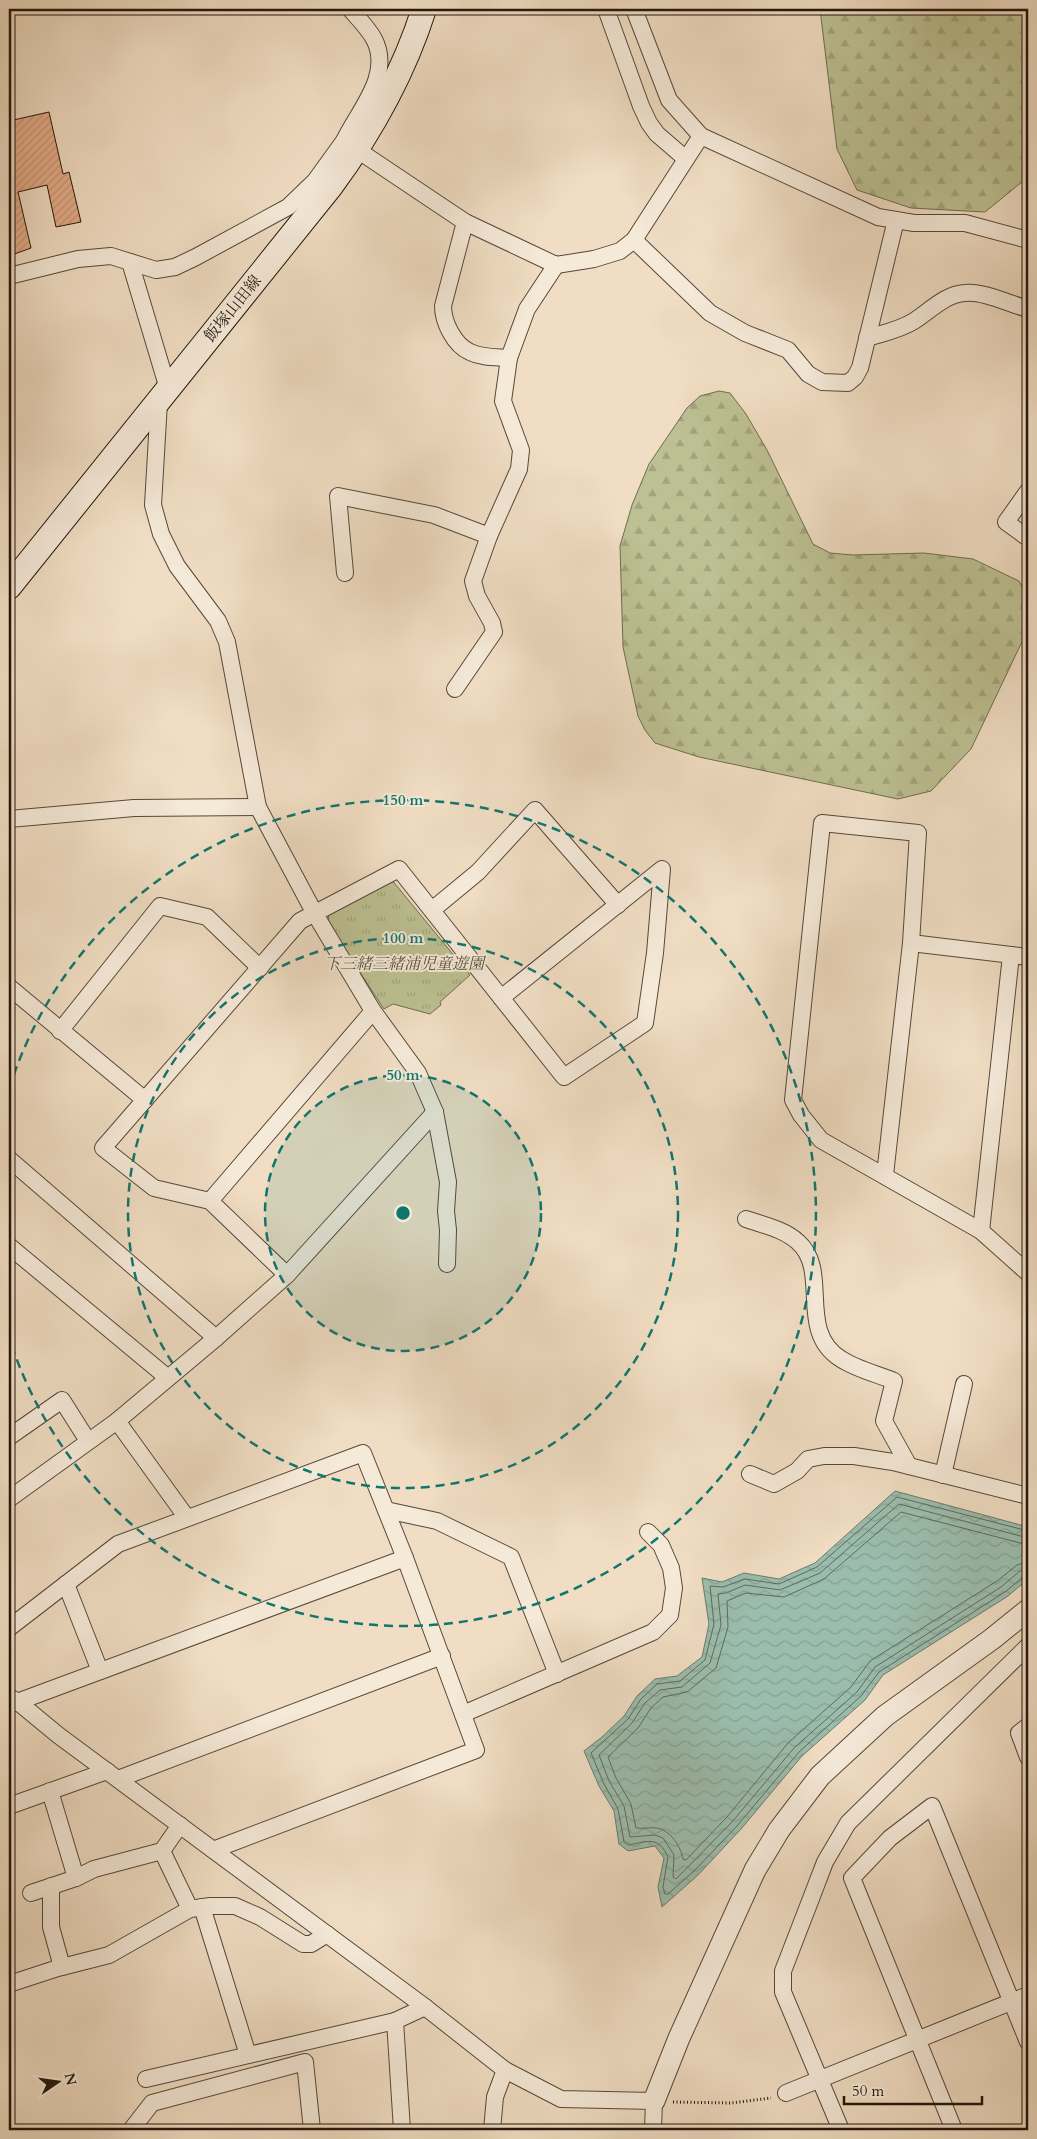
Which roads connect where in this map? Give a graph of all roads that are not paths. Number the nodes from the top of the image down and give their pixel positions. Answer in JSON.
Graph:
{"nodes":[{"id":1,"x":350,"y":9,"type":"edge"},
{"id":2,"x":424,"y":9,"type":"edge"},
{"id":3,"x":606,"y":9,"type":"edge"},
{"id":4,"x":634,"y":9,"type":"edge"},
{"id":5,"x":701,"y":136,"type":"junction"},
{"id":6,"x":350,"y":146,"type":"junction"},
{"id":7,"x":686,"y":159,"type":"junction"},
{"id":8,"x":896,"y":220,"type":"junction"},
{"id":9,"x":465,"y":222,"type":"junction"},
{"id":10,"x":634,"y":240,"type":"junction"},
{"id":11,"x":1028,"y":240,"type":"edge"},
{"id":12,"x":130,"y":262,"type":"junction"},
{"id":13,"x":556,"y":265,"type":"junction"},
{"id":14,"x":9,"y":276,"type":"edge"},
{"id":15,"x":1028,"y":309,"type":"edge"},
{"id":16,"x":867,"y":338,"type":"junction"},
{"id":17,"x":509,"y":358,"type":"junction"},
{"id":18,"x":163,"y":395,"type":"junction"},
{"id":19,"x":1028,"y":491,"type":"edge"},
{"id":20,"x":489,"y":536,"type":"junction"},
{"id":21,"x":1028,"y":538,"type":"edge"},
{"id":22,"x":345,"y":573,"type":"dead end"},
{"id":23,"x":9,"y":587,"type":"edge"},
{"id":24,"x":456,"y":689,"type":"dead end"},
{"id":25,"x":258,"y":807,"type":"junction"},
{"id":26,"x":9,"y":819,"type":"edge"},
{"id":27,"x":618,"y":905,"type":"junction"},
{"id":28,"x":432,"y":910,"type":"junction"},
{"id":29,"x":315,"y":914,"type":"junction"},
{"id":30,"x":911,"y":942,"type":"junction"},
{"id":31,"x":1011,"y":955,"type":"junction"},
{"id":32,"x":1028,"y":957,"type":"edge"},
{"id":33,"x":260,"y":968,"type":"junction"},
{"id":34,"x":9,"y":987,"type":"edge"},
{"id":35,"x":501,"y":998,"type":"junction"},
{"id":36,"x":373,"y":1011,"type":"junction"},
{"id":37,"x":60,"y":1031,"type":"junction"},
{"id":38,"x":145,"y":1100,"type":"junction"},
{"id":39,"x":435,"y":1112,"type":"junction"},
{"id":40,"x":10,"y":1163,"type":"edge"},
{"id":41,"x":885,"y":1175,"type":"junction"},
{"id":42,"x":210,"y":1201,"type":"junction"},
{"id":43,"x":746,"y":1220,"type":"dead end"},
{"id":44,"x":981,"y":1231,"type":"junction"},
{"id":45,"x":9,"y":1246,"type":"edge"},
{"id":46,"x":447,"y":1264,"type":"dead end"},
{"id":47,"x":1028,"y":1273,"type":"edge"},
{"id":48,"x":287,"y":1274,"type":"junction"},
{"id":49,"x":216,"y":1338,"type":"junction"},
{"id":50,"x":168,"y":1378,"type":"junction"},
{"id":51,"x":964,"y":1384,"type":"dead end"},
{"id":52,"x":117,"y":1421,"type":"junction"},
{"id":53,"x":9,"y":1437,"type":"edge"},
{"id":54,"x":88,"y":1441,"type":"junction"},
{"id":55,"x":909,"y":1466,"type":"junction"},
{"id":56,"x":750,"y":1474,"type":"dead end"},
{"id":57,"x":943,"y":1475,"type":"junction"},
{"id":58,"x":1028,"y":1496,"type":"edge"},
{"id":59,"x":9,"y":1499,"type":"edge"},
{"id":60,"x":386,"y":1510,"type":"junction"},
{"id":61,"x":187,"y":1518,"type":"junction"},
{"id":62,"x":648,"y":1532,"type":"dead end"},
{"id":63,"x":405,"y":1558,"type":"junction"},
{"id":64,"x":66,"y":1584,"type":"junction"},
{"id":65,"x":1028,"y":1610,"type":"edge"},
{"id":66,"x":9,"y":1628,"type":"edge"},
{"id":67,"x":1028,"y":1646,"type":"edge"},
{"id":68,"x":442,"y":1656,"type":"junction"},
{"id":69,"x":100,"y":1671,"type":"junction"},
{"id":70,"x":558,"y":1674,"type":"junction"},
{"id":71,"x":12,"y":1701,"type":"edge"},
{"id":72,"x":463,"y":1714,"type":"junction"},
{"id":73,"x":1028,"y":1726,"type":"edge"},
{"id":74,"x":1028,"y":1757,"type":"edge"},
{"id":75,"x":112,"y":1775,"type":"junction"},
{"id":76,"x":50,"y":1791,"type":"junction"},
{"id":77,"x":9,"y":1806,"type":"edge"},
{"id":78,"x":180,"y":1825,"type":"junction"},
{"id":79,"x":213,"y":1850,"type":"junction"},
{"id":80,"x":162,"y":1851,"type":"junction"},
{"id":81,"x":76,"y":1878,"type":"junction"},
{"id":82,"x":51,"y":1886,"type":"junction"},
{"id":83,"x":31,"y":1893,"type":"dead end"},
{"id":84,"x":196,"y":1908,"type":"junction"},
{"id":85,"x":327,"y":1934,"type":"junction"},
{"id":86,"x":62,"y":1967,"type":"junction"},
{"id":87,"x":9,"y":1984,"type":"edge"},
{"id":88,"x":1028,"y":1995,"type":"edge"},
{"id":89,"x":1012,"y":2002,"type":"junction"},
{"id":90,"x":425,"y":2007,"type":"junction"},
{"id":91,"x":395,"y":2021,"type":"junction"},
{"id":92,"x":918,"y":2040,"type":"junction"},
{"id":93,"x":1028,"y":2042,"type":"edge"},
{"id":94,"x":248,"y":2055,"type":"junction"},
{"id":95,"x":505,"y":2070,"type":"junction"},
{"id":96,"x":821,"y":2078,"type":"junction"},
{"id":97,"x":146,"y":2080,"type":"dead end"},
{"id":98,"x":786,"y":2093,"type":"road end"},
{"id":99,"x":654,"y":2101,"type":"junction"},
{"id":100,"x":131,"y":2130,"type":"edge"},
{"id":101,"x":312,"y":2130,"type":"edge"},
{"id":102,"x":402,"y":2130,"type":"edge"},
{"id":103,"x":492,"y":2130,"type":"edge"},
{"id":104,"x":653,"y":2130,"type":"edge"},
{"id":105,"x":841,"y":2130,"type":"edge"},
{"id":106,"x":954,"y":2130,"type":"edge"}],
"edges":[{"from":1,"to":6,"type":"street"},
{"from":2,"to":6,"type":"main road","name":"飯塚山田線"},
{"from":3,"to":7,"type":"street"},
{"from":4,"to":5,"type":"street"},
{"from":5,"to":7,"type":"street"},
{"from":5,"to":8,"type":"street"},
{"from":6,"to":9,"type":"street"},
{"from":6,"to":12,"type":"street"},
{"from":6,"to":18,"type":"main road","name":"飯塚山田線"},
{"from":7,"to":10,"type":"street"},
{"from":8,"to":11,"type":"street"},
{"from":8,"to":16,"type":"street"},
{"from":9,"to":13,"type":"street"},
{"from":9,"to":17,"type":"street"},
{"from":10,"to":13,"type":"street"},
{"from":10,"to":16,"type":"street"},
{"from":12,"to":14,"type":"street"},
{"from":12,"to":18,"type":"street"},
{"from":13,"to":17,"type":"street"},
{"from":15,"to":16,"type":"street"},
{"from":17,"to":20,"type":"street"},
{"from":18,"to":23,"type":"main road","name":"飯塚山田線"},
{"from":18,"to":25,"type":"street"},
{"from":19,"to":21,"type":"street"},
{"from":20,"to":22,"type":"street"},
{"from":20,"to":24,"type":"street"},
{"from":25,"to":26,"type":"street"},
{"from":25,"to":29,"type":"street"},
{"from":27,"to":28,"type":"street"},
{"from":27,"to":35,"type":"street"},
{"from":27,"to":35,"type":"street"},
{"from":28,"to":29,"type":"street"},
{"from":28,"to":35,"type":"street"},
{"from":29,"to":33,"type":"street"},
{"from":29,"to":36,"type":"street"},
{"from":30,"to":31,"type":"street"},
{"from":30,"to":41,"type":"street"},
{"from":30,"to":41,"type":"street"},
{"from":31,"to":32,"type":"street"},
{"from":31,"to":44,"type":"street"},
{"from":33,"to":37,"type":"street"},
{"from":33,"to":38,"type":"street"},
{"from":34,"to":37,"type":"street"},
{"from":36,"to":39,"type":"street"},
{"from":36,"to":42,"type":"street"},
{"from":37,"to":38,"type":"street"},
{"from":38,"to":42,"type":"street"},
{"from":39,"to":46,"type":"street"},
{"from":39,"to":48,"type":"street"},
{"from":40,"to":49,"type":"street"},
{"from":41,"to":44,"type":"street"},
{"from":42,"to":48,"type":"street"},
{"from":43,"to":55,"type":"street"},
{"from":44,"to":47,"type":"street"},
{"from":45,"to":50,"type":"street"},
{"from":48,"to":49,"type":"street"},
{"from":49,"to":50,"type":"street"},
{"from":50,"to":52,"type":"street"},
{"from":51,"to":57,"type":"street"},
{"from":52,"to":54,"type":"street"},
{"from":52,"to":61,"type":"street"},
{"from":53,"to":54,"type":"street"},
{"from":54,"to":59,"type":"street"},
{"from":55,"to":56,"type":"street"},
{"from":55,"to":57,"type":"street"},
{"from":57,"to":58,"type":"street"},
{"from":60,"to":61,"type":"street"},
{"from":60,"to":63,"type":"street"},
{"from":60,"to":70,"type":"street"},
{"from":61,"to":64,"type":"street"},
{"from":62,"to":70,"type":"street"},
{"from":63,"to":68,"type":"street"},
{"from":63,"to":69,"type":"street"},
{"from":64,"to":66,"type":"street"},
{"from":64,"to":69,"type":"street"},
{"from":65,"to":99,"type":"street"},
{"from":67,"to":96,"type":"street"},
{"from":68,"to":72,"type":"street"},
{"from":68,"to":75,"type":"street"},
{"from":69,"to":71,"type":"street"},
{"from":70,"to":72,"type":"street"},
{"from":71,"to":75,"type":"street"},
{"from":72,"to":79,"type":"street"},
{"from":73,"to":74,"type":"street"},
{"from":75,"to":76,"type":"street"},
{"from":75,"to":78,"type":"street"},
{"from":76,"to":77,"type":"street"},
{"from":76,"to":81,"type":"street"},
{"from":78,"to":79,"type":"street"},
{"from":78,"to":80,"type":"street"},
{"from":79,"to":85,"type":"street"},
{"from":80,"to":81,"type":"street"},
{"from":80,"to":84,"type":"street"},
{"from":81,"to":82,"type":"street"},
{"from":82,"to":83,"type":"street"},
{"from":82,"to":86,"type":"street"},
{"from":84,"to":85,"type":"street"},
{"from":84,"to":86,"type":"street"},
{"from":84,"to":94,"type":"street"},
{"from":85,"to":90,"type":"street"},
{"from":86,"to":87,"type":"street"},
{"from":88,"to":89,"type":"street"},
{"from":89,"to":92,"type":"street"},
{"from":89,"to":92,"type":"street"},
{"from":89,"to":93,"type":"street"},
{"from":90,"to":91,"type":"street"},
{"from":90,"to":95,"type":"street"},
{"from":91,"to":94,"type":"street"},
{"from":91,"to":102,"type":"street"},
{"from":92,"to":96,"type":"street"},
{"from":92,"to":106,"type":"street"},
{"from":94,"to":97,"type":"street"},
{"from":95,"to":99,"type":"street"},
{"from":95,"to":103,"type":"street"},
{"from":96,"to":98,"type":"street"},
{"from":96,"to":105,"type":"street"},
{"from":99,"to":104,"type":"street"},
{"from":100,"to":101,"type":"street"}]}
